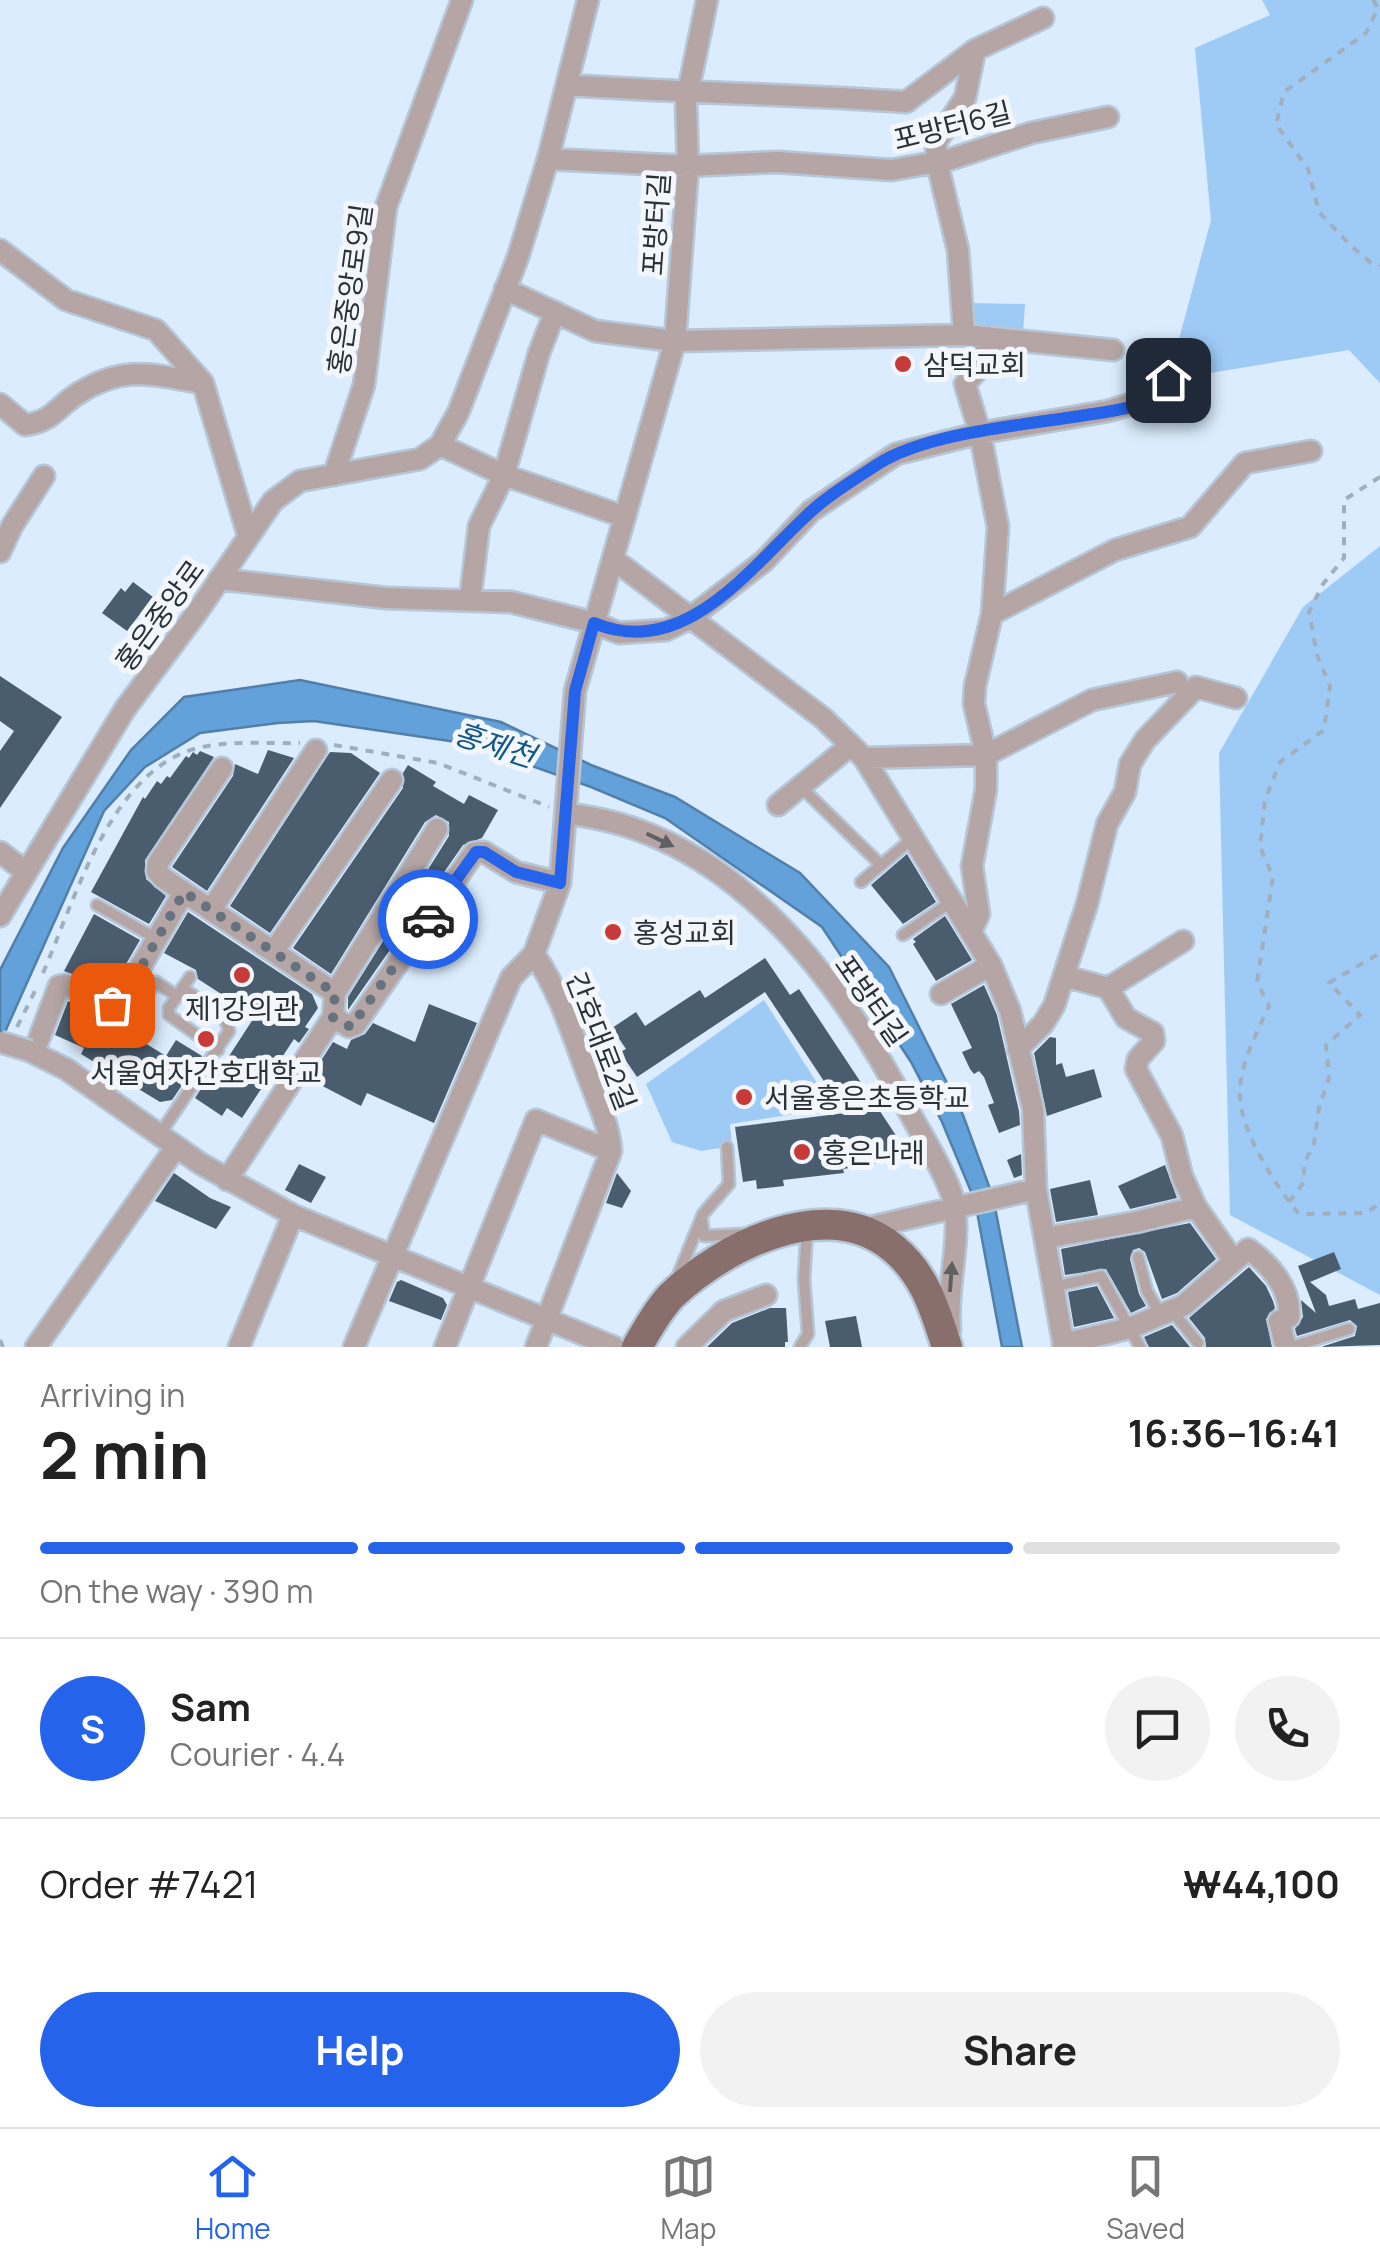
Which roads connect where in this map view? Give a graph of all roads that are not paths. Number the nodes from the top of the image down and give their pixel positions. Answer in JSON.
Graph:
{"nodes":[{"id":1,"x":462,"y":0,"type":"edge"},
{"id":2,"x":588,"y":0,"type":"edge"},
{"id":3,"x":707,"y":0,"type":"edge"},
{"id":4,"x":1043,"y":18,"type":"dead end"},
{"id":5,"x":975,"y":50,"type":"junction"},
{"id":6,"x":567,"y":85,"type":"junction"},
{"id":7,"x":687,"y":94,"type":"junction"},
{"id":8,"x":1108,"y":117,"type":"dead end"},
{"id":9,"x":548,"y":158,"type":"junction"},
{"id":10,"x":937,"y":162,"type":"junction"},
{"id":11,"x":688,"y":166,"type":"junction"},
{"id":12,"x":0,"y":250,"type":"edge"},
{"id":13,"x":505,"y":289,"type":"junction"},
{"id":14,"x":555,"y":312,"type":"junction"},
{"id":15,"x":964,"y":335,"type":"junction"},
{"id":16,"x":988,"y":338,"type":"junction"},
{"id":17,"x":675,"y":341,"type":"junction"},
{"id":18,"x":1113,"y":350,"type":"dead end"},
{"id":19,"x":1168,"y":380,"type":"dead end"},
{"id":20,"x":203,"y":382,"type":"junction"},
{"id":21,"x":0,"y":404,"type":"edge"},
{"id":22,"x":980,"y":433,"type":"junction"},
{"id":23,"x":440,"y":445,"type":"junction"},
{"id":24,"x":1311,"y":452,"type":"dead end"},
{"id":25,"x":334,"y":475,"type":"junction"},
{"id":26,"x":504,"y":475,"type":"junction"},
{"id":27,"x":44,"y":476,"type":"dead end"},
{"id":28,"x":625,"y":517,"type":"junction"},
{"id":29,"x":248,"y":535,"type":"junction"},
{"id":30,"x":0,"y":552,"type":"edge"},
{"id":31,"x":613,"y":559,"type":"junction"},
{"id":32,"x":219,"y":580,"type":"junction"},
{"id":33,"x":470,"y":600,"type":"junction"},
{"id":34,"x":992,"y":614,"type":"junction"},
{"id":35,"x":690,"y":618,"type":"junction"},
{"id":36,"x":594,"y":623,"type":"junction"},
{"id":37,"x":1177,"y":682,"type":"dead end"},
{"id":38,"x":1236,"y":698,"type":"dead end"},
{"id":39,"x":313,"y":745,"type":"road end"},
{"id":40,"x":858,"y":752,"type":"junction"},
{"id":41,"x":986,"y":755,"type":"junction"},
{"id":42,"x":222,"y":768,"type":"dead end"},
{"id":43,"x":392,"y":780,"type":"dead end"},
{"id":44,"x":801,"y":786,"type":"junction"},
{"id":45,"x":778,"y":805,"type":"dead end"},
{"id":46,"x":568,"y":806,"type":"junction"},
{"id":47,"x":437,"y":830,"type":"dead end"},
{"id":48,"x":913,"y":838,"type":"junction"},
{"id":49,"x":0,"y":852,"type":"edge"},
{"id":50,"x":880,"y":864,"type":"junction"},
{"id":51,"x":26,"y":872,"type":"junction"},
{"id":52,"x":861,"y":882,"type":"dead end"},
{"id":53,"x":560,"y":883,"type":"junction"},
{"id":54,"x":184,"y":892,"type":"junction"},
{"id":55,"x":952,"y":901,"type":"junction"},
{"id":56,"x":97,"y":905,"type":"dead end"},
{"id":57,"x":211,"y":910,"type":"junction"},
{"id":58,"x":0,"y":916,"type":"edge"},
{"id":59,"x":971,"y":932,"type":"junction"},
{"id":60,"x":904,"y":935,"type":"dead end"},
{"id":61,"x":157,"y":939,"type":"junction"},
{"id":62,"x":1183,"y":941,"type":"dead end"},
{"id":63,"x":274,"y":951,"type":"junction"},
{"id":64,"x":534,"y":954,"type":"junction"},
{"id":65,"x":991,"y":964,"type":"junction"},
{"id":66,"x":190,"y":976,"type":"dead end"},
{"id":67,"x":1064,"y":976,"type":"junction"},
{"id":68,"x":1108,"y":988,"type":"junction"},
{"id":69,"x":150,"y":990,"type":"dead end"},
{"id":70,"x":179,"y":992,"type":"junction"},
{"id":71,"x":335,"y":993,"type":"junction"},
{"id":72,"x":940,"y":994,"type":"dead end"},
{"id":73,"x":333,"y":1018,"type":"junction"},
{"id":74,"x":8,"y":1036,"type":"edge"},
{"id":75,"x":1018,"y":1048,"type":"junction"},
{"id":76,"x":218,"y":1050,"type":"junction"},
{"id":77,"x":32,"y":1052,"type":"junction"},
{"id":78,"x":168,"y":1141,"type":"junction"},
{"id":79,"x":726,"y":1146,"type":"dead end"},
{"id":80,"x":611,"y":1151,"type":"junction"},
{"id":81,"x":227,"y":1180,"type":"junction"},
{"id":82,"x":1026,"y":1191,"type":"junction"},
{"id":83,"x":957,"y":1206,"type":"junction"},
{"id":84,"x":1196,"y":1207,"type":"junction"},
{"id":85,"x":703,"y":1214,"type":"junction"},
{"id":86,"x":293,"y":1215,"type":"junction"},
{"id":87,"x":795,"y":1229,"type":"junction"},
{"id":88,"x":858,"y":1230,"type":"junction"},
{"id":89,"x":1045,"y":1238,"type":"junction"},
{"id":90,"x":394,"y":1256,"type":"junction"},
{"id":91,"x":1138,"y":1257,"type":"dead end"},
{"id":92,"x":1233,"y":1260,"type":"junction"},
{"id":93,"x":469,"y":1287,"type":"junction"},
{"id":94,"x":1054,"y":1287,"type":"junction"},
{"id":95,"x":766,"y":1295,"type":"dead end"},
{"id":96,"x":670,"y":1298,"type":"junction"},
{"id":97,"x":1166,"y":1312,"type":"junction"},
{"id":98,"x":548,"y":1320,"type":"junction"},
{"id":99,"x":1348,"y":1329,"type":"dead end"},
{"id":100,"x":1134,"y":1338,"type":"edge"},
{"id":101,"x":1198,"y":1343,"type":"dead end"},
{"id":102,"x":1064,"y":1346,"type":"edge"},
{"id":103,"x":36,"y":1347,"type":"edge"},
{"id":104,"x":239,"y":1347,"type":"edge"},
{"id":105,"x":354,"y":1347,"type":"edge"},
{"id":106,"x":445,"y":1347,"type":"edge"},
{"id":107,"x":536,"y":1347,"type":"edge"},
{"id":108,"x":614,"y":1347,"type":"edge"},
{"id":109,"x":637,"y":1347,"type":"edge"},
{"id":110,"x":688,"y":1347,"type":"edge"},
{"id":111,"x":800,"y":1347,"type":"edge"},
{"id":112,"x":949,"y":1347,"type":"edge"},
{"id":113,"x":1288,"y":1347,"type":"edge"}],
"edges":[{"from":1,"to":25,"type":"street","name":"홍은중앙로9길"},
{"from":2,"to":6,"type":"street"},
{"from":3,"to":7,"type":"street","name":"포방터길"},
{"from":4,"to":5,"type":"street"},
{"from":5,"to":7,"type":"street"},
{"from":5,"to":10,"type":"street"},
{"from":6,"to":7,"type":"street"},
{"from":6,"to":9,"type":"street"},
{"from":7,"to":11,"type":"street","name":"포방터길"},
{"from":8,"to":10,"type":"street","name":"포방터6길"},
{"from":9,"to":11,"type":"street"},
{"from":9,"to":13,"type":"street"},
{"from":10,"to":11,"type":"street","name":"포방터6길"},
{"from":10,"to":15,"type":"street"},
{"from":11,"to":17,"type":"street","name":"포방터길"},
{"from":12,"to":20,"type":"street"},
{"from":13,"to":14,"type":"street"},
{"from":13,"to":23,"type":"street"},
{"from":14,"to":17,"type":"street"},
{"from":14,"to":26,"type":"street"},
{"from":15,"to":16,"type":"street"},
{"from":15,"to":17,"type":"street"},
{"from":16,"to":18,"type":"street"},
{"from":16,"to":22,"type":"street"},
{"from":17,"to":28,"type":"street","name":"포방터길"},
{"from":19,"to":22,"type":"street"},
{"from":20,"to":21,"type":"street"},
{"from":20,"to":29,"type":"street"},
{"from":22,"to":34,"type":"street"},
{"from":22,"to":35,"type":"street"},
{"from":23,"to":25,"type":"street","name":"홍은중앙로"},
{"from":23,"to":26,"type":"street"},
{"from":24,"to":34,"type":"street"},
{"from":25,"to":29,"type":"street","name":"홍은중앙로"},
{"from":26,"to":28,"type":"street"},
{"from":26,"to":33,"type":"street"},
{"from":27,"to":30,"type":"street"},
{"from":28,"to":31,"type":"street","name":"포방터길"},
{"from":29,"to":32,"type":"street","name":"홍은중앙로"},
{"from":31,"to":35,"type":"street"},
{"from":31,"to":36,"type":"street","name":"포방터길"},
{"from":32,"to":33,"type":"street"},
{"from":32,"to":51,"type":"street","name":"홍은중앙로"},
{"from":33,"to":36,"type":"street"},
{"from":34,"to":41,"type":"street"},
{"from":35,"to":36,"type":"street"},
{"from":35,"to":40,"type":"street"},
{"from":36,"to":46,"type":"street","name":"포방터길"},
{"from":37,"to":41,"type":"street"},
{"from":38,"to":67,"type":"street"},
{"from":39,"to":57,"type":"street"},
{"from":40,"to":41,"type":"street"},
{"from":40,"to":44,"type":"street"},
{"from":40,"to":48,"type":"street"},
{"from":41,"to":59,"type":"street"},
{"from":42,"to":54,"type":"street"},
{"from":43,"to":63,"type":"street"},
{"from":44,"to":45,"type":"street"},
{"from":44,"to":50,"type":"lane"},
{"from":46,"to":53,"type":"street"},
{"from":46,"to":83,"type":"street","name":"포방터길","one_way":true},
{"from":47,"to":71,"type":"street"},
{"from":48,"to":50,"type":"lane"},
{"from":48,"to":55,"type":"street"},
{"from":49,"to":51,"type":"street"},
{"from":50,"to":52,"type":"lane"},
{"from":51,"to":58,"type":"street","name":"홍은중앙로"},
{"from":53,"to":64,"type":"street"},
{"from":53,"to":73,"type":"street"},
{"from":54,"to":57,"type":"street"},
{"from":54,"to":61,"type":"street"},
{"from":55,"to":59,"type":"street"},
{"from":55,"to":60,"type":"lane"},
{"from":56,"to":61,"type":"lane"},
{"from":57,"to":63,"type":"street"},
{"from":59,"to":65,"type":"street"},
{"from":61,"to":77,"type":"street"},
{"from":62,"to":68,"type":"street"},
{"from":63,"to":71,"type":"street"},
{"from":64,"to":80,"type":"street","name":"간호대로2길"},
{"from":64,"to":90,"type":"street"},
{"from":65,"to":72,"type":"street"},
{"from":65,"to":75,"type":"street"},
{"from":66,"to":70,"type":"lane"},
{"from":67,"to":68,"type":"street"},
{"from":67,"to":75,"type":"street"},
{"from":68,"to":84,"type":"street"},
{"from":69,"to":70,"type":"lane"},
{"from":70,"to":76,"type":"lane"},
{"from":70,"to":76,"type":"lane"},
{"from":71,"to":73,"type":"street"},
{"from":73,"to":81,"type":"street"},
{"from":74,"to":77,"type":"street","bridge":true},
{"from":75,"to":82,"type":"street"},
{"from":76,"to":78,"type":"lane"},
{"from":77,"to":78,"type":"street"},
{"from":78,"to":81,"type":"street"},
{"from":78,"to":103,"type":"street"},
{"from":79,"to":85,"type":"lane"},
{"from":80,"to":93,"type":"street"},
{"from":80,"to":98,"type":"street","name":"간호대로2길"},
{"from":81,"to":86,"type":"street"},
{"from":82,"to":83,"type":"street"},
{"from":82,"to":89,"type":"street"},
{"from":83,"to":88,"type":"street"},
{"from":112,"to":83,"type":"street","name":"포방터길","one_way":true},
{"from":84,"to":89,"type":"street"},
{"from":84,"to":92,"type":"street"},
{"from":85,"to":87,"type":"lane"},
{"from":85,"to":96,"type":"lane"},
{"from":86,"to":90,"type":"street"},
{"from":86,"to":104,"type":"street"},
{"from":87,"to":88,"type":"main road"},
{"from":87,"to":96,"type":"main road"},
{"from":87,"to":111,"type":"lane"},
{"from":88,"to":112,"type":"main road"},
{"from":89,"to":94,"type":"street"},
{"from":90,"to":93,"type":"street"},
{"from":90,"to":105,"type":"street"},
{"from":91,"to":97,"type":"lane"},
{"from":92,"to":97,"type":"street"},
{"from":92,"to":113,"type":"street"},
{"from":93,"to":98,"type":"street"},
{"from":93,"to":106,"type":"street"},
{"from":94,"to":100,"type":"lane"},
{"from":94,"to":102,"type":"street"},
{"from":95,"to":110,"type":"street"},
{"from":96,"to":109,"type":"main road"},
{"from":97,"to":100,"type":"street"},
{"from":97,"to":101,"type":"lane"},
{"from":98,"to":107,"type":"street","name":"간호대로2길"},
{"from":98,"to":108,"type":"street"},
{"from":99,"to":113,"type":"lane"},
{"from":100,"to":102,"type":"street"}]}
